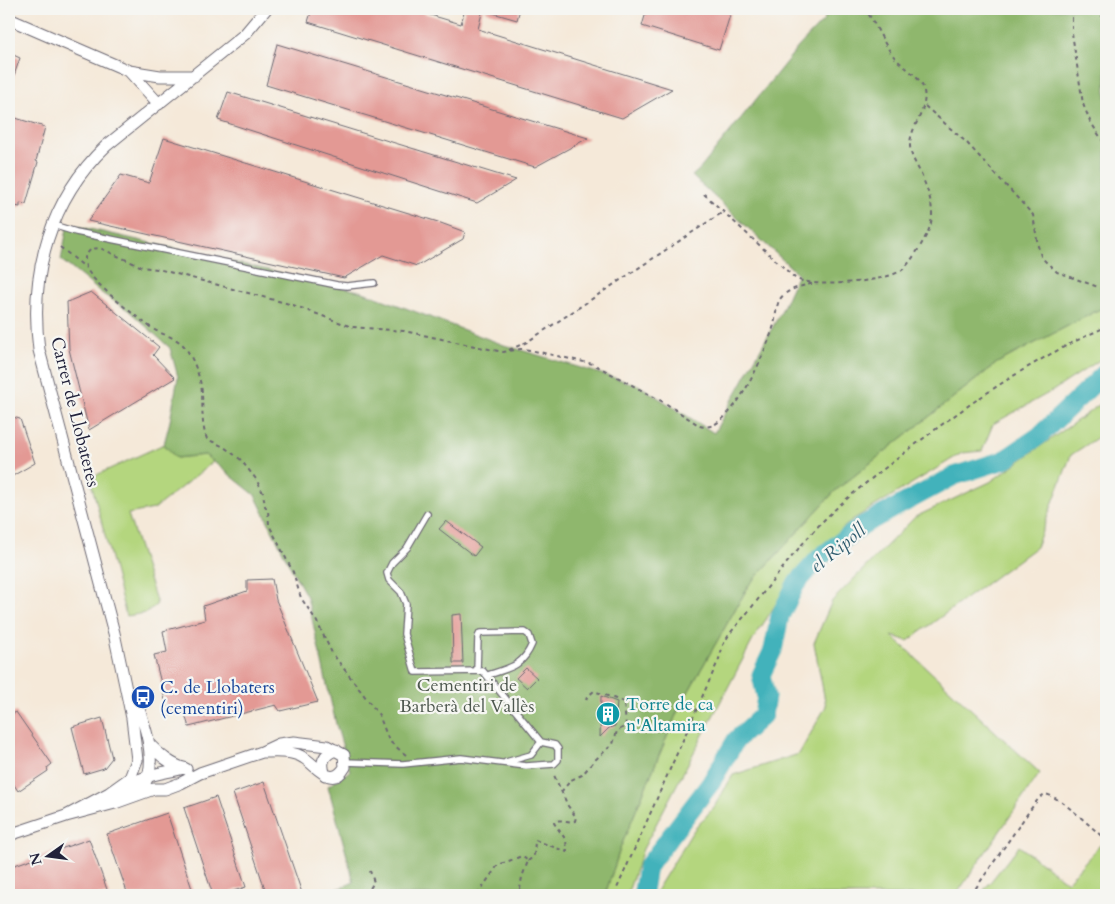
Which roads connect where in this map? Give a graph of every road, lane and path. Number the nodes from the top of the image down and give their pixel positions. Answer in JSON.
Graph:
{"nodes":[{"id":1,"x":266,"y":9,"type":"edge"},
{"id":2,"x":865,"y":9,"type":"edge"},
{"id":3,"x":1072,"y":9,"type":"edge"},
{"id":4,"x":1097,"y":9,"type":"edge"},
{"id":5,"x":9,"y":19,"type":"edge"},
{"id":6,"x":1106,"y":22,"type":"edge"},
{"id":7,"x":129,"y":71,"type":"junction"},
{"id":8,"x":194,"y":76,"type":"junction"},
{"id":9,"x":159,"y":104,"type":"junction"},
{"id":10,"x":925,"y":106,"type":"junction"},
{"id":11,"x":1106,"y":146,"type":"edge"},
{"id":12,"x":704,"y":194,"type":"dead end"},
{"id":13,"x":723,"y":212,"type":"junction"},
{"id":14,"x":53,"y":225,"type":"junction"},
{"id":15,"x":60,"y":248,"type":"dead end"},
{"id":16,"x":86,"y":268,"type":"junction"},
{"id":17,"x":374,"y":283,"type":"dead end"},
{"id":18,"x":815,"y":283,"type":"junction"},
{"id":19,"x":1106,"y":290,"type":"edge"},
{"id":20,"x":1106,"y":327,"type":"edge"},
{"id":21,"x":503,"y":352,"type":"junction"},
{"id":22,"x":427,"y":514,"type":"dead end"},
{"id":23,"x":123,"y":671,"type":"junction"},
{"id":24,"x":477,"y":671,"type":"junction"},
{"id":25,"x":488,"y":675,"type":"junction"},
{"id":26,"x":585,"y":703,"type":"dead end"},
{"id":27,"x":541,"y":742,"type":"junction"},
{"id":28,"x":149,"y":744,"type":"junction"},
{"id":29,"x":336,"y":750,"type":"junction"},
{"id":30,"x":262,"y":752,"type":"junction"},
{"id":31,"x":144,"y":762,"type":"junction"},
{"id":32,"x":345,"y":762,"type":"junction"},
{"id":33,"x":505,"y":762,"type":"junction"},
{"id":34,"x":415,"y":763,"type":"junction"},
{"id":35,"x":550,"y":765,"type":"junction"},
{"id":36,"x":184,"y":768,"type":"junction"},
{"id":37,"x":200,"y":773,"type":"junction"},
{"id":38,"x":325,"y":775,"type":"junction"},
{"id":39,"x":148,"y":782,"type":"junction"},
{"id":40,"x":562,"y":792,"type":"junction"},
{"id":41,"x":99,"y":799,"type":"junction"},
{"id":42,"x":66,"y":816,"type":"junction"},
{"id":43,"x":9,"y":834,"type":"edge"},
{"id":44,"x":1106,"y":840,"type":"edge"},
{"id":45,"x":528,"y":861,"type":"junction"},
{"id":46,"x":370,"y":872,"type":"dead end"},
{"id":47,"x":976,"y":889,"type":"junction"},
{"id":48,"x":366,"y":895,"type":"edge"},
{"id":49,"x":477,"y":895,"type":"edge"},
{"id":50,"x":519,"y":895,"type":"edge"},
{"id":51,"x":614,"y":895,"type":"edge"},
{"id":52,"x":971,"y":895,"type":"edge"},
{"id":53,"x":984,"y":895,"type":"edge"}],
"edges":[{"from":1,"to":8,"type":"street","name":"Carrer de Llobateres"},
{"from":2,"to":10,"type":"path"},
{"from":3,"to":11,"type":"path"},
{"from":4,"to":6,"type":"path"},
{"from":5,"to":7,"type":"street"},
{"from":7,"to":8,"type":"street"},
{"from":7,"to":9,"type":"street"},
{"from":8,"to":9,"type":"street","name":"Carrer de Llobateres"},
{"from":9,"to":14,"type":"street","name":"Carrer de Llobateres"},
{"from":10,"to":18,"type":"path"},
{"from":10,"to":19,"type":"path"},
{"from":12,"to":13,"type":"path"},
{"from":13,"to":18,"type":"path"},
{"from":13,"to":21,"type":"path"},
{"from":14,"to":17,"type":"lane"},
{"from":14,"to":23,"type":"street","name":"Carrer de Llobateres"},
{"from":15,"to":16,"type":"path"},
{"from":16,"to":21,"type":"path"},
{"from":16,"to":34,"type":"path"},
{"from":18,"to":21,"type":"path"},
{"from":20,"to":51,"type":"path"},
{"from":22,"to":24,"type":"lane"},
{"from":23,"to":28,"type":"street","name":"Carrer de Llobateres"},
{"from":23,"to":31,"type":"street","name":"Carrer de Llobateres"},
{"from":24,"to":25,"type":"lane"},
{"from":24,"to":25,"type":"lane"},
{"from":25,"to":27,"type":"lane"},
{"from":26,"to":40,"type":"path"},
{"from":27,"to":33,"type":"lane"},
{"from":27,"to":35,"type":"lane"},
{"from":28,"to":31,"type":"street","name":"Carrer de Llobateres"},
{"from":28,"to":36,"type":"street"},
{"from":29,"to":30,"type":"street"},
{"from":29,"to":32,"type":"street"},
{"from":29,"to":38,"type":"street"},
{"from":30,"to":37,"type":"street"},
{"from":30,"to":38,"type":"street"},
{"from":31,"to":39,"type":"street"},
{"from":31,"to":41,"type":"street"},
{"from":32,"to":34,"type":"lane"},
{"from":32,"to":38,"type":"street"},
{"from":33,"to":34,"type":"lane"},
{"from":33,"to":35,"type":"lane"},
{"from":35,"to":40,"type":"path"},
{"from":36,"to":37,"type":"street"},
{"from":36,"to":39,"type":"street"},
{"from":37,"to":39,"type":"street"},
{"from":39,"to":41,"type":"street"},
{"from":39,"to":42,"type":"street"},
{"from":40,"to":45,"type":"path"},
{"from":41,"to":42,"type":"street"},
{"from":42,"to":43,"type":"street"},
{"from":44,"to":47,"type":"path"},
{"from":45,"to":49,"type":"path"},
{"from":45,"to":50,"type":"path"},
{"from":46,"to":48,"type":"path"},
{"from":47,"to":52,"type":"path"},
{"from":47,"to":53,"type":"path"}]}
